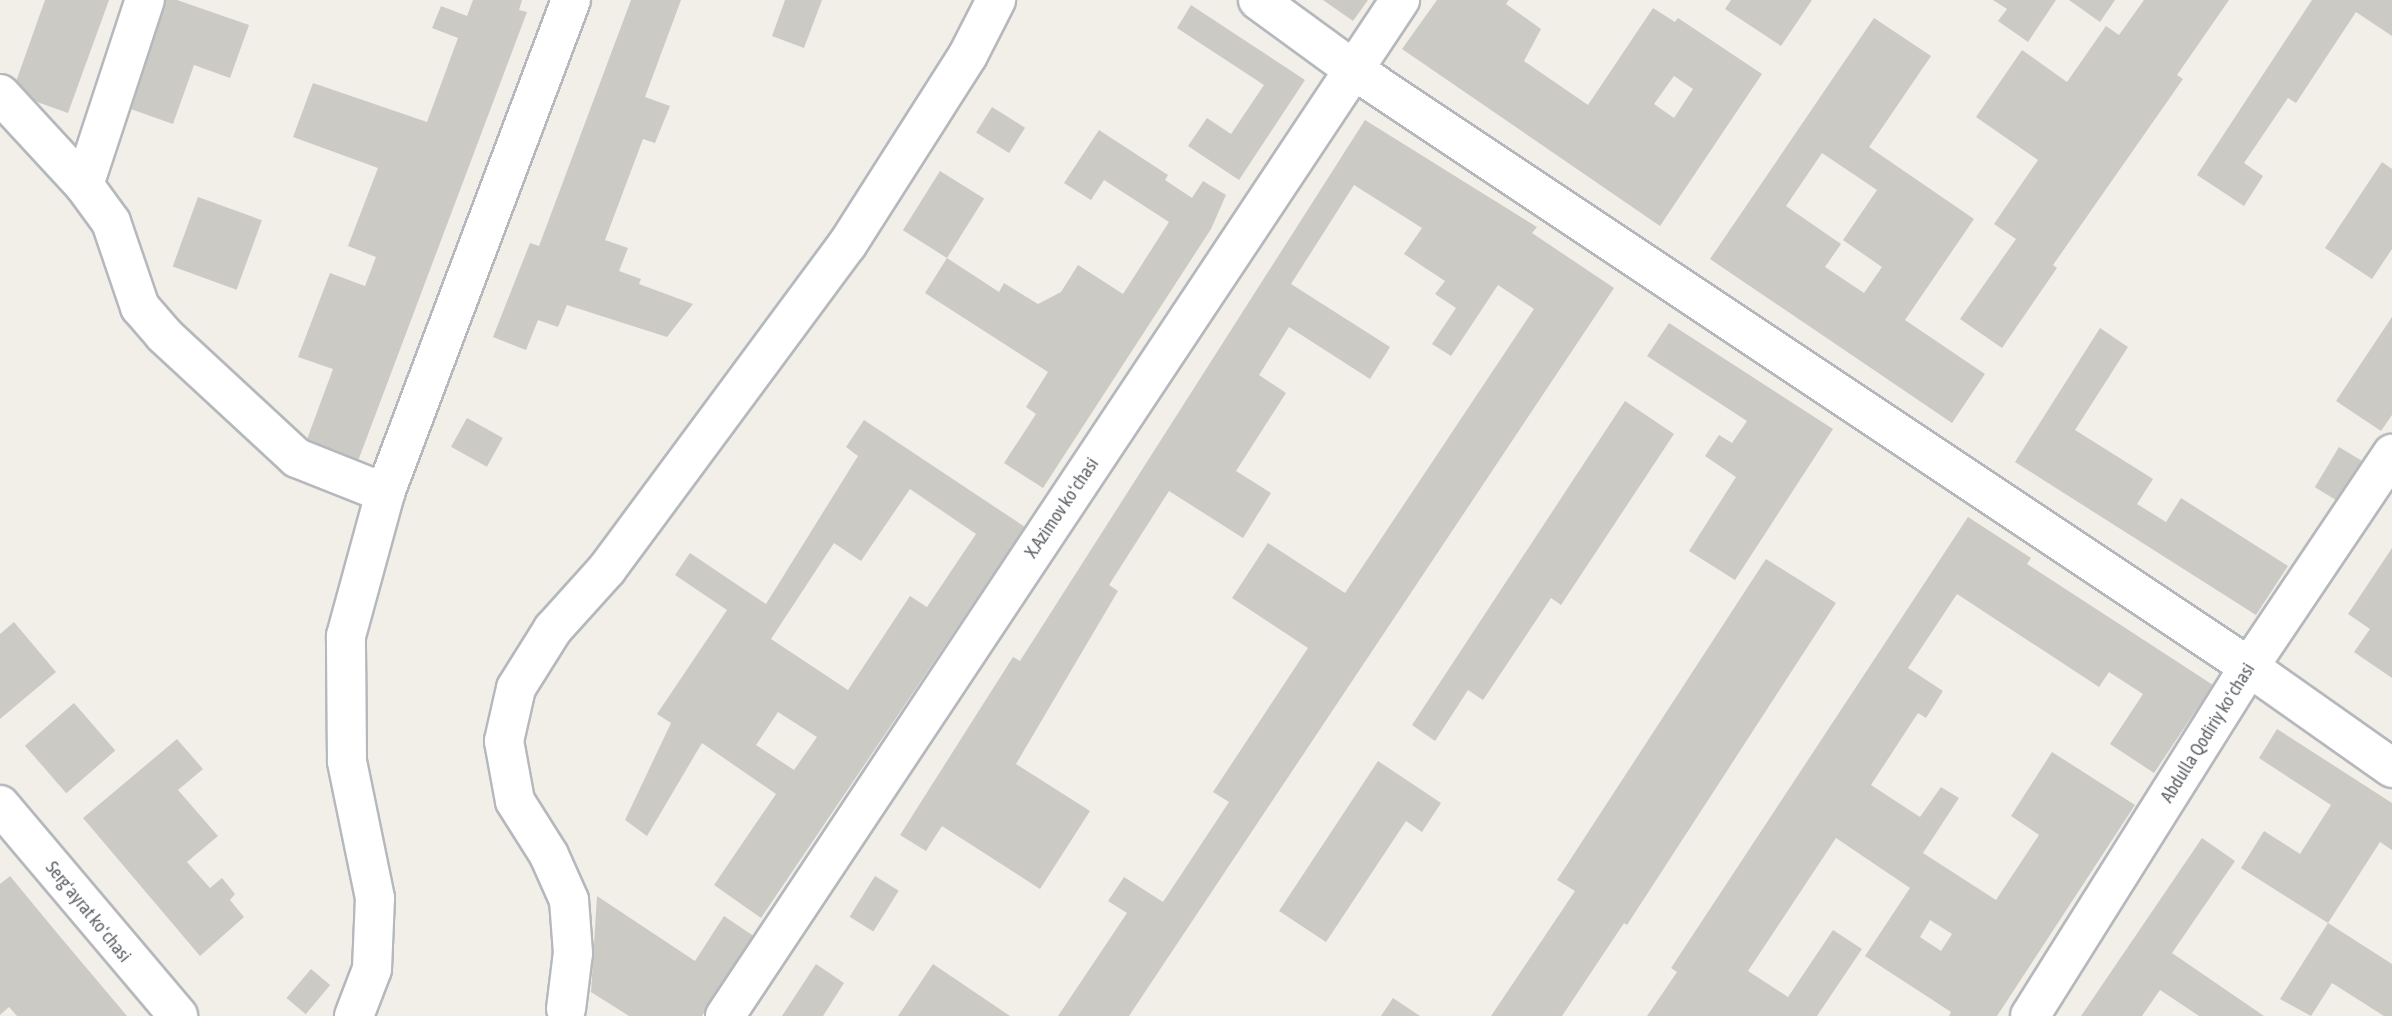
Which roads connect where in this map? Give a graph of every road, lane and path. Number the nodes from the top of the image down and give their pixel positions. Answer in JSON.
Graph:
{"nodes":[{"id":1,"x":145,"y":0,"type":"edge"},
{"id":2,"x":571,"y":0,"type":"edge"},
{"id":3,"x":996,"y":0,"type":"edge"},
{"id":4,"x":1258,"y":0,"type":"edge"},
{"id":5,"x":1400,"y":0,"type":"edge"},
{"id":6,"x":1354,"y":70,"type":"junction"},
{"id":7,"x":0,"y":94,"type":"edge"},
{"id":8,"x":84,"y":184,"type":"junction"},
{"id":9,"x":2392,"y":454,"type":"edge"},
{"id":10,"x":385,"y":493,"type":"junction"},
{"id":11,"x":2249,"y":667,"type":"junction"},
{"id":12,"x":2392,"y":768,"type":"edge"},
{"id":13,"x":0,"y":805,"type":"edge"},
{"id":14,"x":566,"y":1009,"type":"dead end"},
{"id":15,"x":178,"y":1016,"type":"edge"},
{"id":16,"x":354,"y":1016,"type":"edge"},
{"id":17,"x":725,"y":1016,"type":"edge"},
{"id":18,"x":2031,"y":1016,"type":"edge"}],
"edges":[{"from":1,"to":8,"type":"street"},
{"from":2,"to":10,"type":"street"},
{"from":3,"to":14,"type":"street"},
{"from":4,"to":6,"type":"street"},
{"from":5,"to":6,"type":"street","name":"X.Azimov koʻchasi"},
{"from":6,"to":11,"type":"street"},
{"from":6,"to":17,"type":"street","name":"X.Azimov koʻchasi"},
{"from":7,"to":8,"type":"street"},
{"from":8,"to":10,"type":"street"},
{"from":9,"to":11,"type":"street","name":"Abdulla Qodiriy koʻchasi"},
{"from":10,"to":16,"type":"street"},
{"from":11,"to":12,"type":"street"},
{"from":11,"to":18,"type":"street","name":"Abdulla Qodiriy koʻchasi"},
{"from":13,"to":15,"type":"street","name":"Sergʻayrat koʻchasi"}]}
